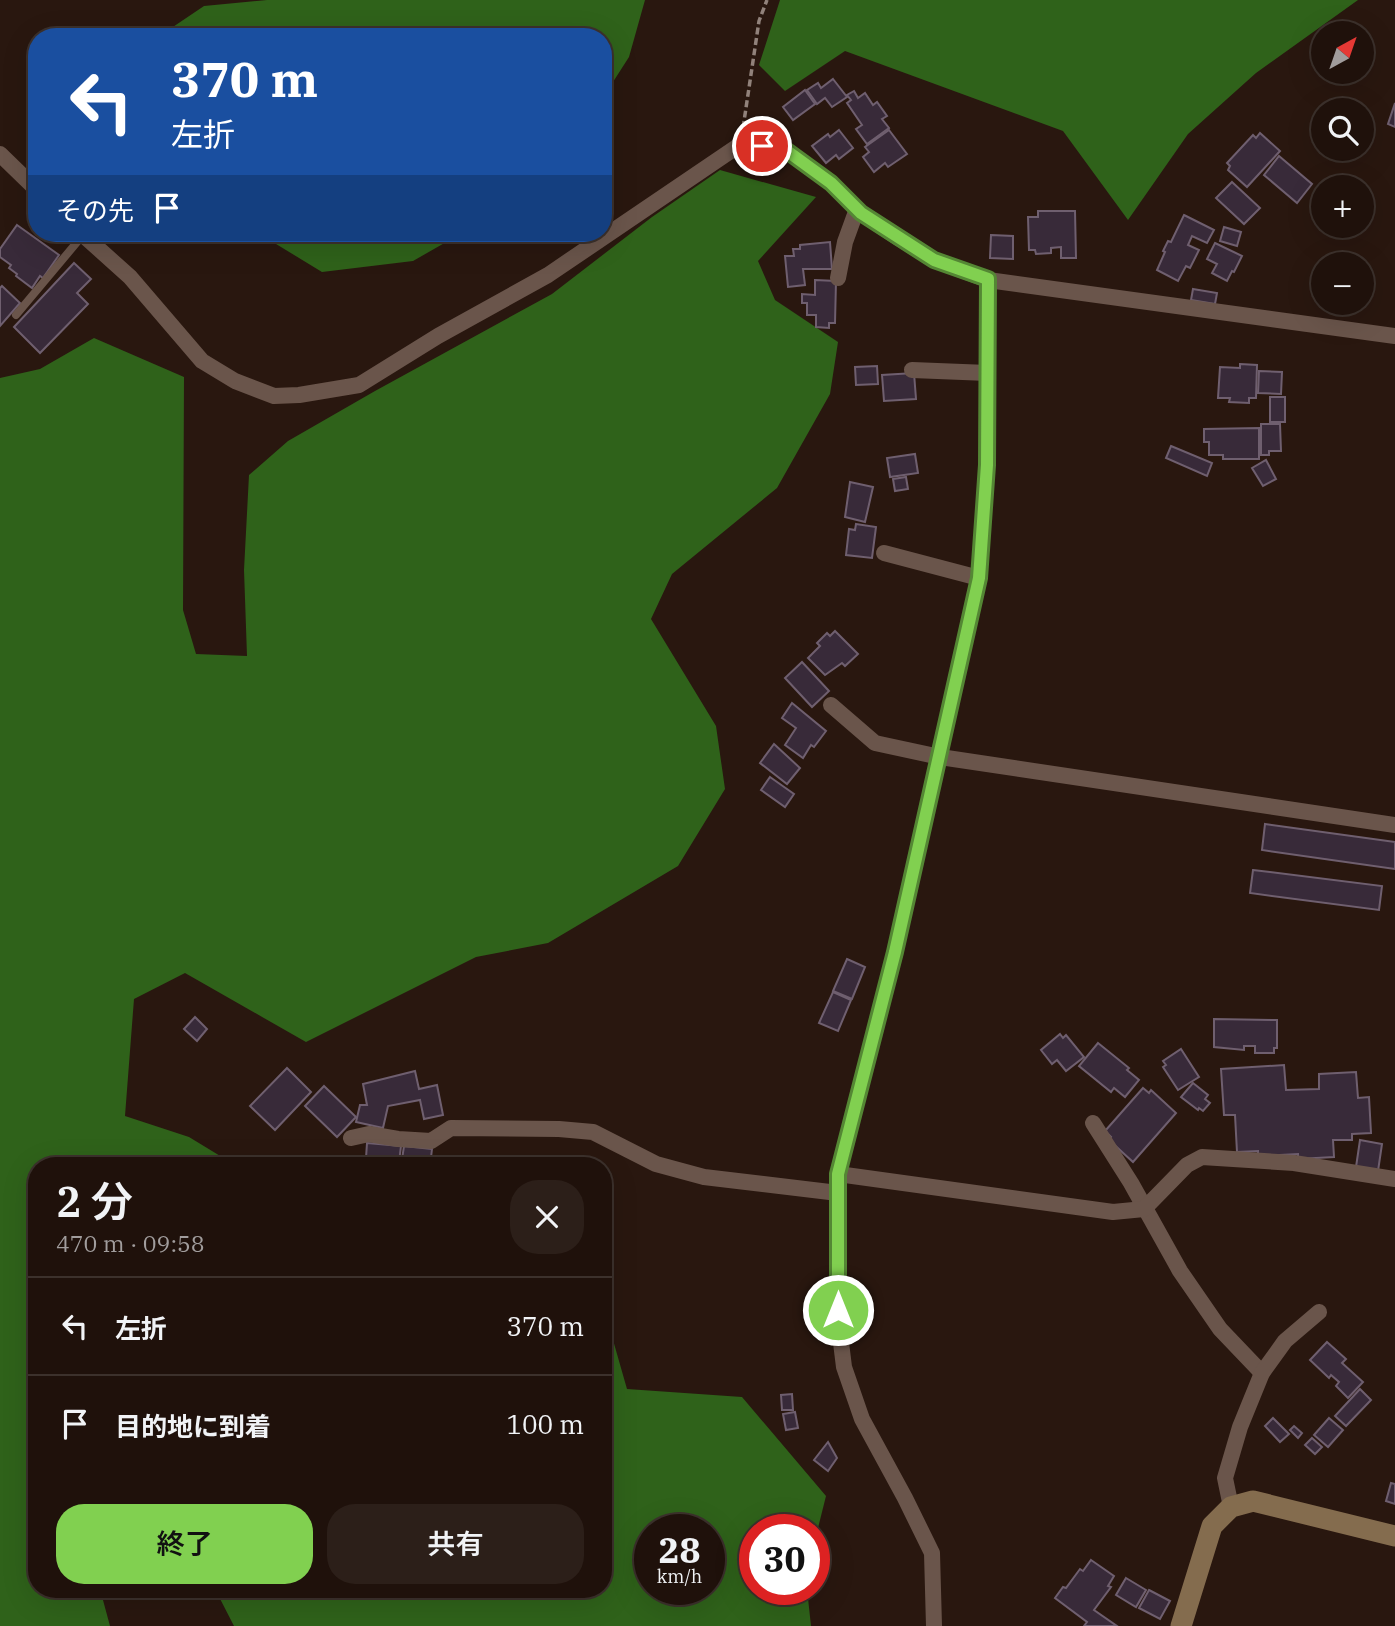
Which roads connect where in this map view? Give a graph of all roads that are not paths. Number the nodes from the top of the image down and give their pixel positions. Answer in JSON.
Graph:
{"nodes":[{"id":1,"x":0,"y":154,"type":"edge"},
{"id":2,"x":28,"y":181,"type":"edge"},
{"id":3,"x":857,"y":209,"type":"junction"},
{"id":4,"x":612,"y":232,"type":"edge"},
{"id":5,"x":75,"y":242,"type":"edge"},
{"id":6,"x":91,"y":242,"type":"edge"},
{"id":7,"x":597,"y":242,"type":"edge"},
{"id":8,"x":838,"y":278,"type":"dead end"},
{"id":9,"x":988,"y":279,"type":"junction"},
{"id":10,"x":16,"y":314,"type":"dead end"},
{"id":11,"x":1395,"y":336,"type":"edge"},
{"id":12,"x":912,"y":370,"type":"dead end"},
{"id":13,"x":988,"y":373,"type":"junction"},
{"id":14,"x":884,"y":553,"type":"dead end"},
{"id":15,"x":979,"y":578,"type":"junction"},
{"id":16,"x":831,"y":705,"type":"dead end"},
{"id":17,"x":940,"y":757,"type":"junction"},
{"id":18,"x":1395,"y":825,"type":"edge"},
{"id":19,"x":1093,"y":1123,"type":"dead end"},
{"id":20,"x":351,"y":1138,"type":"dead end"},
{"id":21,"x":838,"y":1174,"type":"junction"},
{"id":22,"x":1395,"y":1179,"type":"edge"},
{"id":23,"x":838,"y":1193,"type":"junction"},
{"id":24,"x":1144,"y":1209,"type":"junction"},
{"id":25,"x":1319,"y":1312,"type":"dead end"},
{"id":26,"x":1262,"y":1373,"type":"junction"},
{"id":27,"x":1231,"y":1507,"type":"junction"},
{"id":28,"x":1395,"y":1536,"type":"edge"},
{"id":29,"x":934,"y":1626,"type":"edge"},
{"id":30,"x":1181,"y":1626,"type":"edge"}],
"edges":[{"from":1,"to":2,"type":"street"},
{"from":3,"to":4,"type":"street"},
{"from":3,"to":8,"type":"street"},
{"from":3,"to":9,"type":"street"},
{"from":5,"to":10,"type":"lane"},
{"from":6,"to":7,"type":"street"},
{"from":9,"to":11,"type":"street"},
{"from":9,"to":13,"type":"street"},
{"from":12,"to":13,"type":"street"},
{"from":13,"to":15,"type":"street"},
{"from":14,"to":15,"type":"street"},
{"from":15,"to":17,"type":"street"},
{"from":16,"to":17,"type":"street"},
{"from":17,"to":18,"type":"street"},
{"from":17,"to":21,"type":"street"},
{"from":19,"to":24,"type":"street"},
{"from":20,"to":23,"type":"street"},
{"from":21,"to":23,"type":"street"},
{"from":21,"to":24,"type":"street"},
{"from":22,"to":24,"type":"street"},
{"from":23,"to":29,"type":"street"},
{"from":24,"to":26,"type":"street"},
{"from":25,"to":26,"type":"street"},
{"from":26,"to":27,"type":"street"},
{"from":27,"to":28,"type":"street"},
{"from":27,"to":30,"type":"street"}]}
